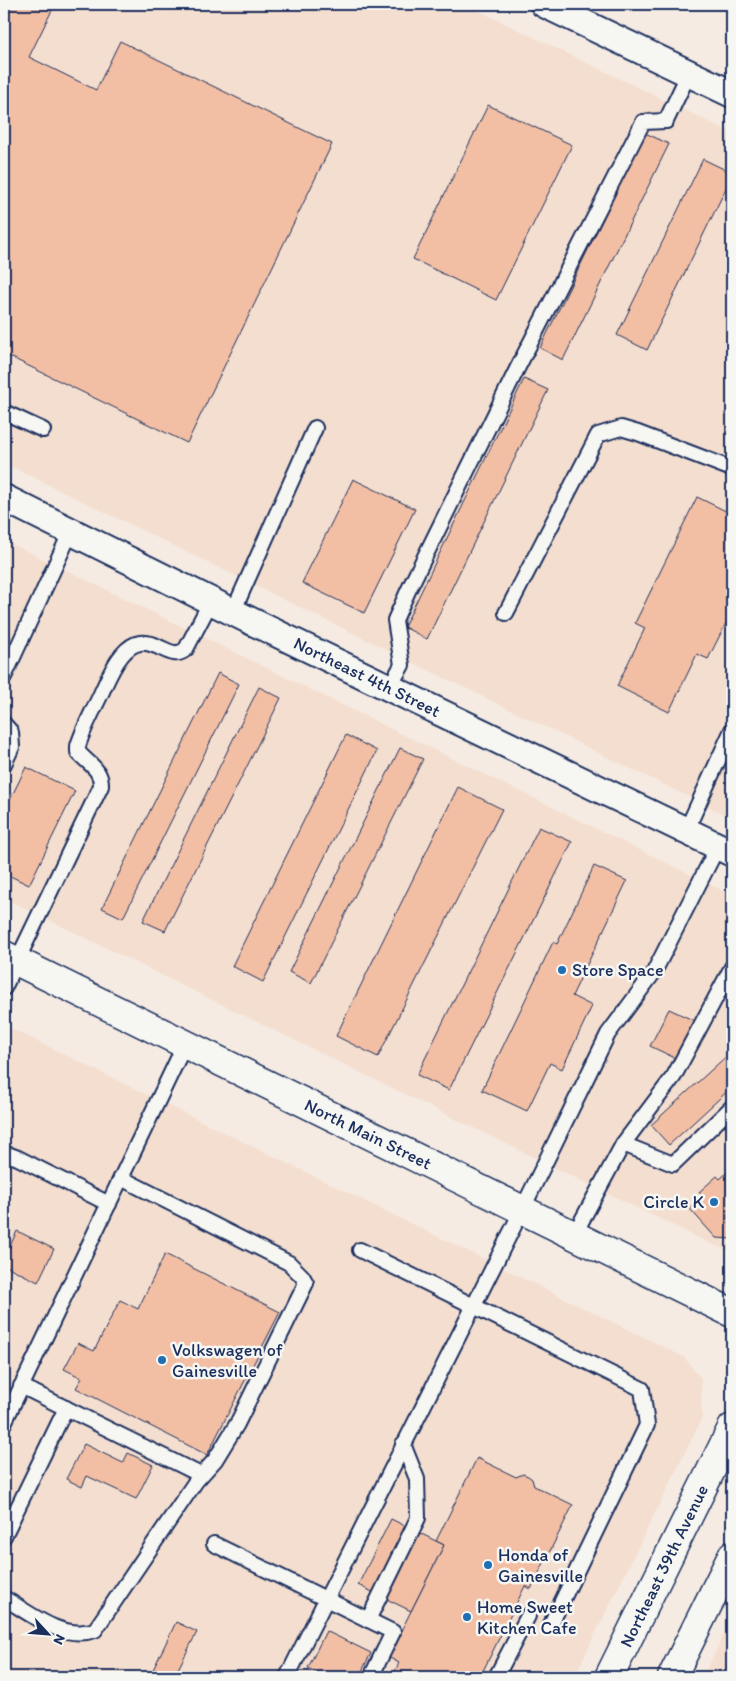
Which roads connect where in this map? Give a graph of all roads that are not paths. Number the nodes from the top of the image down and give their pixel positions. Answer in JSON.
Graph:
{"nodes":[{"id":1,"x":544,"y":4,"type":"edge"},
{"id":2,"x":579,"y":12,"type":"edge"},
{"id":3,"x":689,"y":73,"type":"junction"},
{"id":4,"x":732,"y":94,"type":"edge"},
{"id":5,"x":4,"y":412,"type":"edge"},
{"id":6,"x":315,"y":428,"type":"dead end"},
{"id":7,"x":43,"y":430,"type":"dead end"},
{"id":8,"x":732,"y":469,"type":"edge"},
{"id":9,"x":4,"y":498,"type":"edge"},
{"id":10,"x":71,"y":531,"type":"junction"},
{"id":11,"x":222,"y":607,"type":"junction"},
{"id":12,"x":506,"y":613,"type":"dead end"},
{"id":13,"x":4,"y":677,"type":"edge"},
{"id":14,"x":389,"y":688,"type":"junction"},
{"id":15,"x":4,"y":724,"type":"edge"},
{"id":16,"x":732,"y":730,"type":"edge"},
{"id":17,"x":4,"y":764,"type":"edge"},
{"id":18,"x":686,"y":831,"type":"junction"},
{"id":19,"x":725,"y":850,"type":"edge"},
{"id":20,"x":10,"y":958,"type":"edge"},
{"id":21,"x":732,"y":967,"type":"edge"},
{"id":22,"x":4,"y":988,"type":"edge"},
{"id":23,"x":185,"y":1044,"type":"junction"},
{"id":24,"x":732,"y":1107,"type":"edge"},
{"id":25,"x":623,"y":1144,"type":"junction"},
{"id":26,"x":4,"y":1159,"type":"edge"},
{"id":27,"x":121,"y":1178,"type":"junction"},
{"id":28,"x":109,"y":1204,"type":"junction"},
{"id":29,"x":522,"y":1210,"type":"junction"},
{"id":30,"x":574,"y":1235,"type":"junction"},
{"id":31,"x":360,"y":1250,"type":"dead end"},
{"id":32,"x":473,"y":1305,"type":"junction"},
{"id":33,"x":732,"y":1313,"type":"edge"},
{"id":34,"x":21,"y":1386,"type":"junction"},
{"id":35,"x":66,"y":1408,"type":"junction"},
{"id":36,"x":7,"y":1409,"type":"edge"},
{"id":37,"x":4,"y":1423,"type":"edge"},
{"id":38,"x":732,"y":1428,"type":"edge"},
{"id":39,"x":403,"y":1444,"type":"junction"},
{"id":40,"x":201,"y":1475,"type":"junction"},
{"id":41,"x":4,"y":1536,"type":"edge"},
{"id":42,"x":214,"y":1544,"type":"dead end"},
{"id":43,"x":732,"y":1556,"type":"edge"},
{"id":44,"x":4,"y":1598,"type":"edge"},
{"id":45,"x":326,"y":1599,"type":"junction"},
{"id":46,"x":528,"y":1616,"type":"dead end"},
{"id":47,"x":368,"y":1620,"type":"junction"},
{"id":48,"x":550,"y":1626,"type":"dead end"},
{"id":49,"x":287,"y":1677,"type":"edge"},
{"id":50,"x":371,"y":1677,"type":"edge"},
{"id":51,"x":496,"y":1677,"type":"edge"},
{"id":52,"x":609,"y":1677,"type":"edge"},
{"id":53,"x":672,"y":1677,"type":"edge"}],
"edges":[{"from":1,"to":2,"type":"street"},
{"from":2,"to":3,"type":"street"},
{"from":3,"to":4,"type":"street"},
{"from":3,"to":14,"type":"lane"},
{"from":5,"to":7,"type":"lane"},
{"from":6,"to":11,"type":"lane"},
{"from":8,"to":12,"type":"lane"},
{"from":9,"to":10,"type":"street","name":"Northeast 4th Street"},
{"from":10,"to":11,"type":"street","name":"Northeast 4th Street"},
{"from":10,"to":13,"type":"lane"},
{"from":11,"to":14,"type":"street","name":"Northeast 4th Street"},
{"from":11,"to":20,"type":"lane"},
{"from":14,"to":18,"type":"street","name":"Northeast 4th Street"},
{"from":15,"to":17,"type":"lane"},
{"from":16,"to":18,"type":"lane"},
{"from":18,"to":19,"type":"street","name":"Northeast 4th Street"},
{"from":19,"to":29,"type":"lane"},
{"from":20,"to":22,"type":"lane"},
{"from":20,"to":23,"type":"main road","name":"North Main Street"},
{"from":21,"to":25,"type":"lane"},
{"from":23,"to":27,"type":"lane"},
{"from":23,"to":29,"type":"main road","name":"North Main Street"},
{"from":24,"to":25,"type":"lane"},
{"from":25,"to":30,"type":"lane"},
{"from":26,"to":28,"type":"lane"},
{"from":27,"to":28,"type":"lane"},
{"from":27,"to":40,"type":"lane"},
{"from":28,"to":34,"type":"lane"},
{"from":29,"to":30,"type":"main road","name":"North Main Street"},
{"from":29,"to":32,"type":"lane"},
{"from":30,"to":33,"type":"main road","name":"North Main Street"},
{"from":31,"to":32,"type":"lane"},
{"from":32,"to":39,"type":"lane"},
{"from":32,"to":48,"type":"lane"},
{"from":34,"to":35,"type":"lane"},
{"from":34,"to":36,"type":"lane"},
{"from":35,"to":40,"type":"lane"},
{"from":35,"to":41,"type":"lane"},
{"from":36,"to":37,"type":"lane"},
{"from":38,"to":52,"type":"main road","name":"Northeast 39th Avenue"},
{"from":39,"to":45,"type":"lane"},
{"from":39,"to":47,"type":"lane"},
{"from":40,"to":44,"type":"lane"},
{"from":42,"to":45,"type":"lane"},
{"from":43,"to":53,"type":"main road"},
{"from":45,"to":47,"type":"lane"},
{"from":45,"to":49,"type":"lane"},
{"from":46,"to":51,"type":"lane"},
{"from":47,"to":50,"type":"lane"}]}
